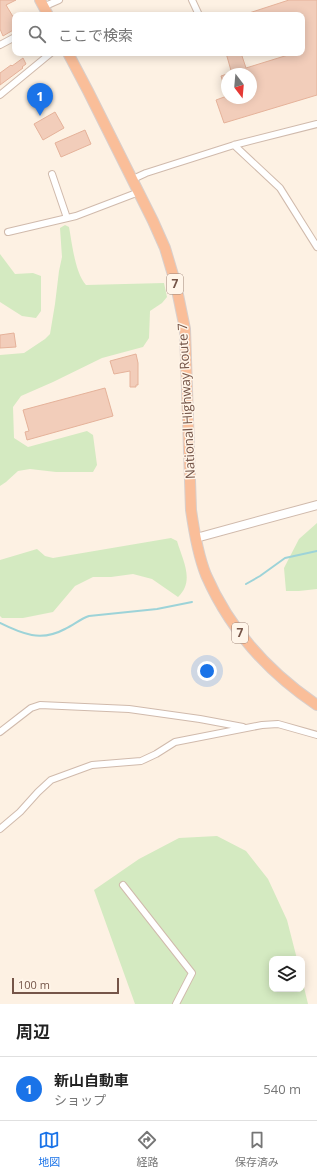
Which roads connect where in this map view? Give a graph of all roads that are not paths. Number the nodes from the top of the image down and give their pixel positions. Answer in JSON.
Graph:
{"nodes":[{"id":1,"x":60,"y":0,"type":"edge"},
{"id":2,"x":192,"y":0,"type":"edge"},
{"id":3,"x":43,"y":7,"type":"edge"},
{"id":4,"x":198,"y":12,"type":"edge"},
{"id":5,"x":12,"y":38,"type":"edge"},
{"id":6,"x":0,"y":45,"type":"edge"},
{"id":7,"x":48,"y":56,"type":"edge"},
{"id":8,"x":70,"y":56,"type":"edge"},
{"id":9,"x":0,"y":95,"type":"edge"},
{"id":10,"x":317,"y":124,"type":"edge"},
{"id":11,"x":234,"y":145,"type":"junction"},
{"id":12,"x":52,"y":174,"type":"dead end"},
{"id":13,"x":132,"y":179,"type":"junction"},
{"id":14,"x":139,"y":192,"type":"junction"},
{"id":15,"x":67,"y":218,"type":"junction"},
{"id":16,"x":8,"y":232,"type":"dead end"},
{"id":17,"x":317,"y":247,"type":"edge"},
{"id":18,"x":317,"y":505,"type":"edge"},
{"id":19,"x":196,"y":538,"type":"junction"},
{"id":20,"x":317,"y":705,"type":"edge"},
{"id":21,"x":249,"y":728,"type":"junction"},
{"id":22,"x":0,"y":732,"type":"edge"},
{"id":23,"x":317,"y":736,"type":"edge"},
{"id":24,"x":0,"y":830,"type":"edge"},
{"id":25,"x":123,"y":886,"type":"dead end"},
{"id":26,"x":176,"y":1004,"type":"edge"}],
"edges":[{"from":1,"to":3,"type":"street"},
{"from":2,"to":4,"type":"street"},
{"from":5,"to":6,"type":"street"},
{"from":7,"to":9,"type":"street"},
{"from":8,"to":13,"type":"highway","name":"National Highway Route 7","number":"7"},
{"from":10,"to":11,"type":"street"},
{"from":11,"to":13,"type":"street"},
{"from":11,"to":17,"type":"street"},
{"from":12,"to":15,"type":"street"},
{"from":13,"to":14,"type":"highway","name":"National Highway Route 7","number":"7"},
{"from":14,"to":15,"type":"street"},
{"from":14,"to":19,"type":"highway","name":"National Highway Route 7","number":"7"},
{"from":15,"to":16,"type":"street"},
{"from":18,"to":19,"type":"street"},
{"from":19,"to":20,"type":"highway","name":"National Highway Route 7","number":"7"},
{"from":21,"to":22,"type":"street"},
{"from":21,"to":23,"type":"street"},
{"from":21,"to":24,"type":"street"},
{"from":25,"to":26,"type":"street"}]}
